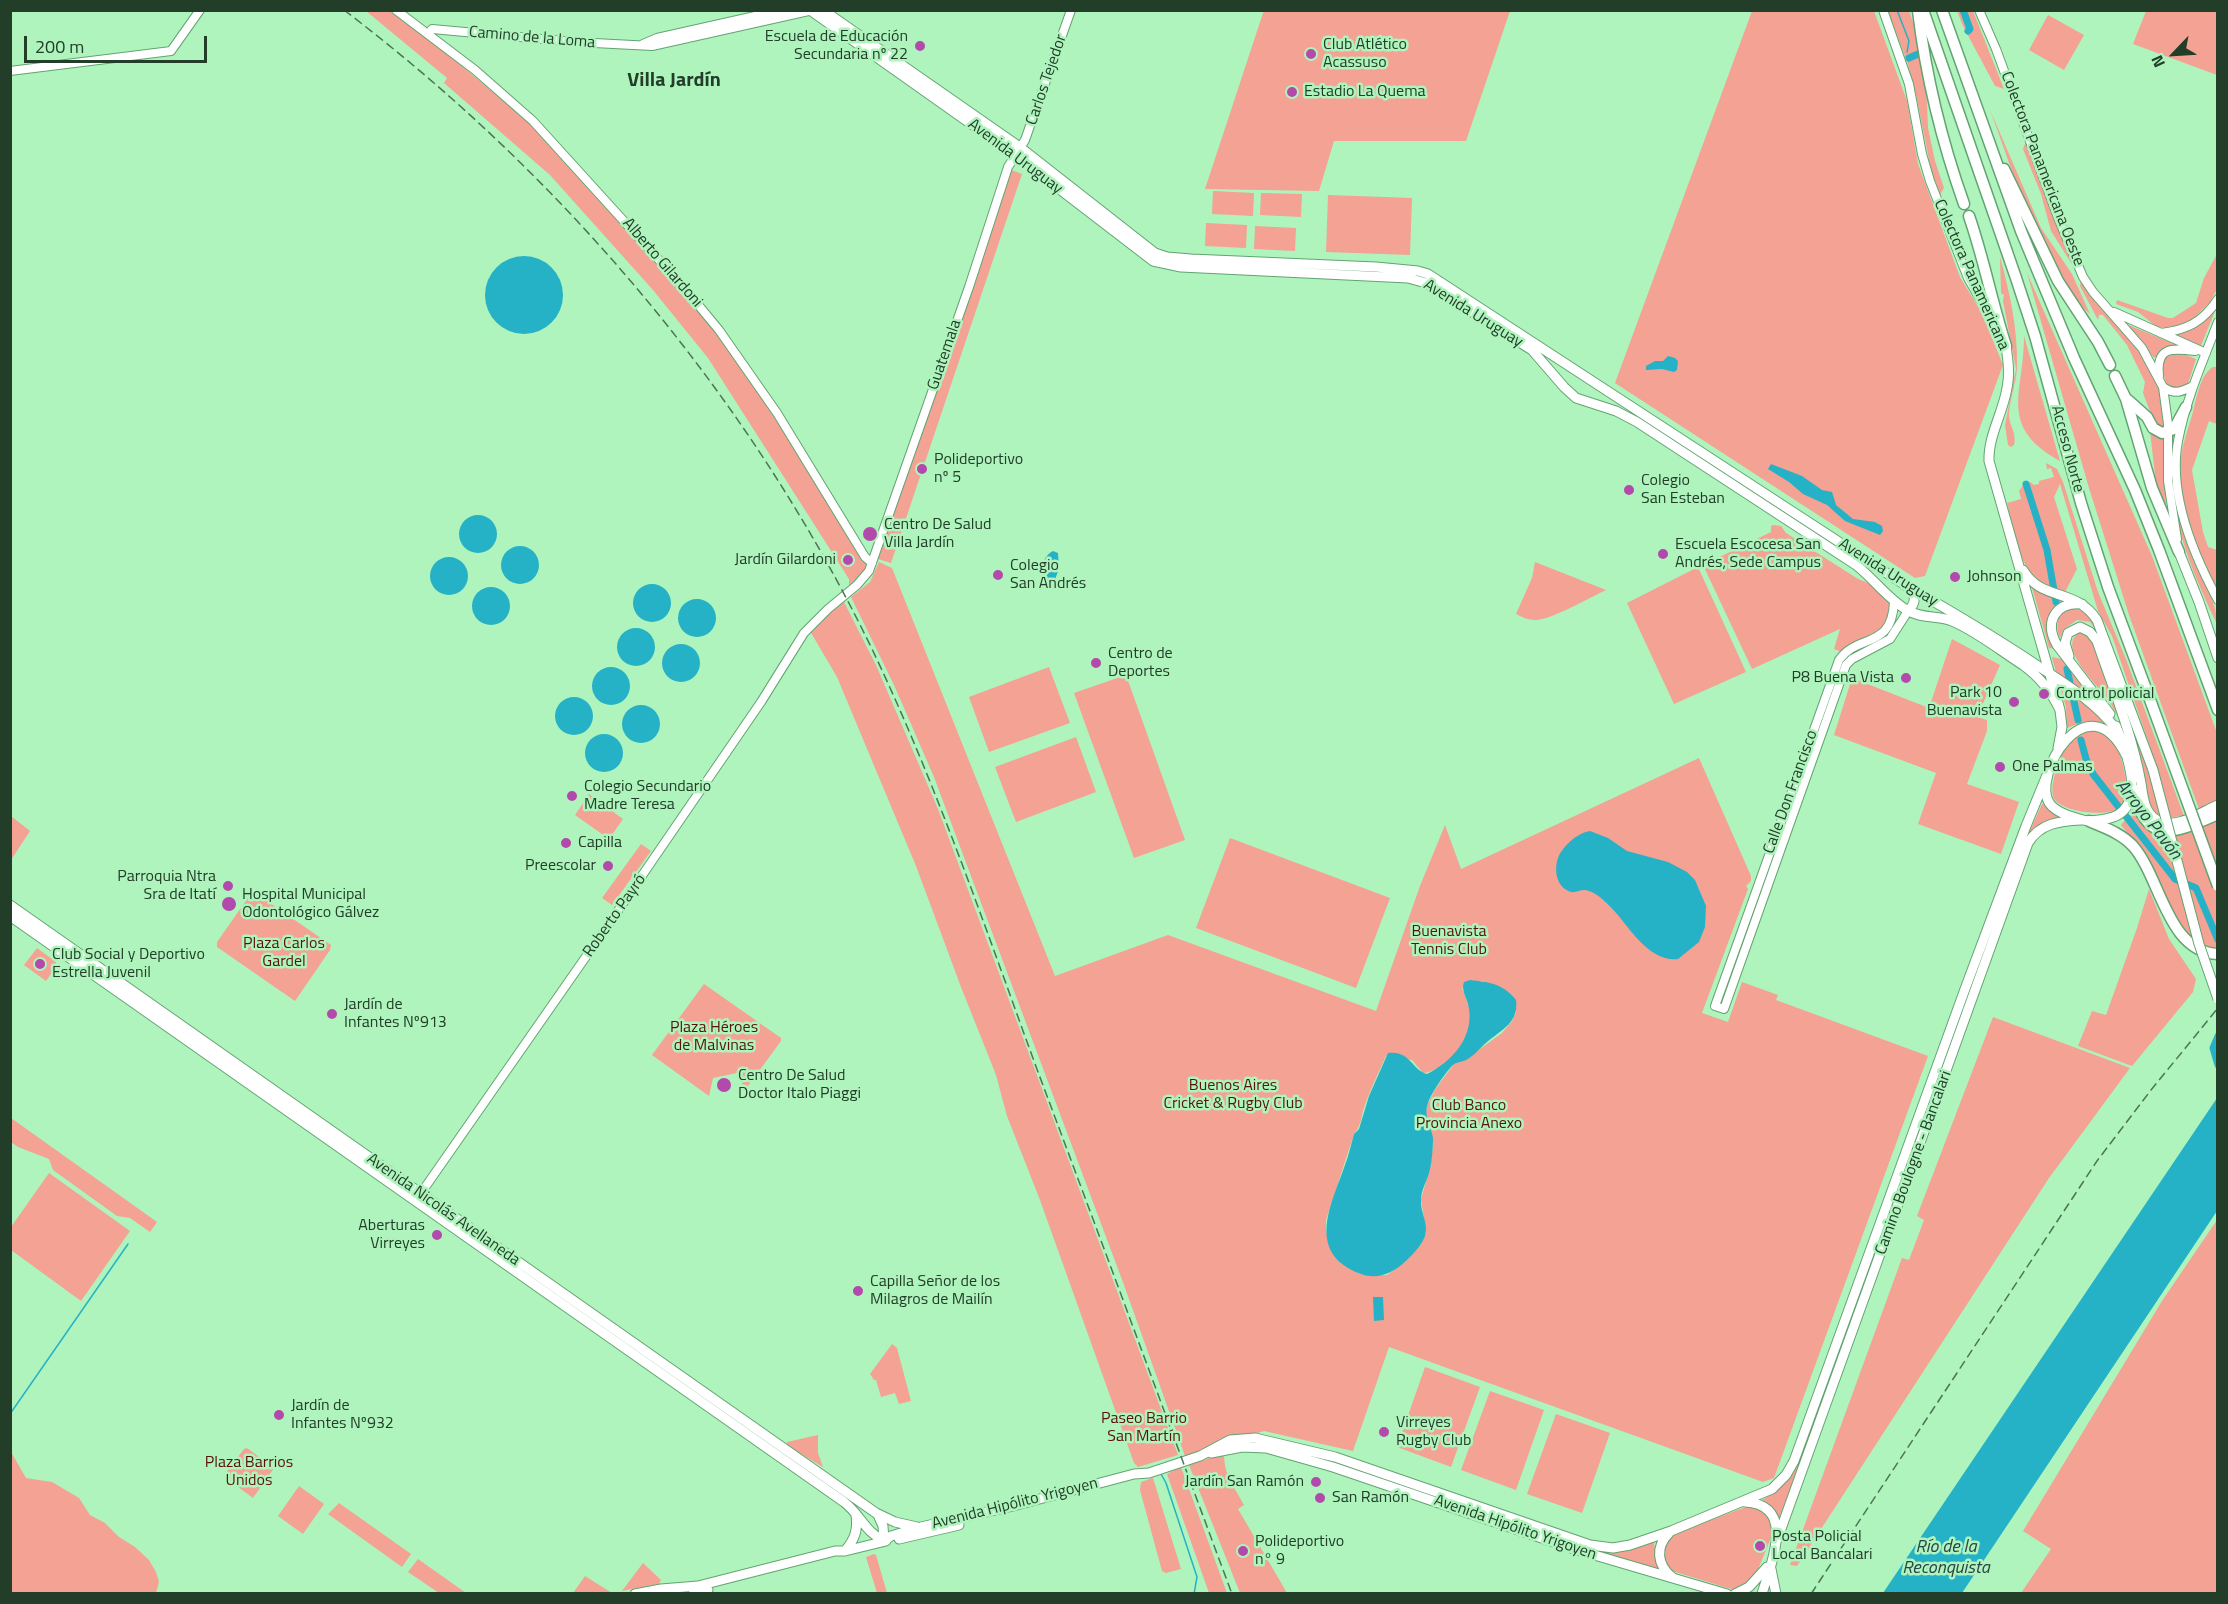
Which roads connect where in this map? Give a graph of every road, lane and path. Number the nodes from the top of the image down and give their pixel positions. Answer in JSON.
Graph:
{"nodes":[{"id":1,"x":200,"y":10,"type":"edge"},
{"id":2,"x":396,"y":10,"type":"edge"},
{"id":3,"x":782,"y":10,"type":"edge"},
{"id":4,"x":823,"y":10,"type":"edge"},
{"id":5,"x":1071,"y":10,"type":"edge"},
{"id":6,"x":1883,"y":10,"type":"edge"},
{"id":7,"x":1918,"y":10,"type":"edge"},
{"id":8,"x":1923,"y":10,"type":"edge"},
{"id":9,"x":1942,"y":10,"type":"edge"},
{"id":10,"x":1979,"y":10,"type":"edge"},
{"id":11,"x":811,"y":11,"type":"edge"},
{"id":12,"x":428,"y":34,"type":"junction"},
{"id":13,"x":639,"y":46,"type":"junction"},
{"id":14,"x":10,"y":71,"type":"edge"},
{"id":15,"x":1988,"y":143,"type":"junction"},
{"id":16,"x":1018,"y":152,"type":"junction"},
{"id":17,"x":1964,"y":204,"type":"dead end"},
{"id":18,"x":1968,"y":216,"type":"dead end"},
{"id":19,"x":2217,"y":299,"type":"edge"},
{"id":20,"x":2108,"y":308,"type":"junction"},
{"id":21,"x":2217,"y":322,"type":"edge"},
{"id":22,"x":2159,"y":333,"type":"junction"},
{"id":23,"x":2006,"y":346,"type":"junction"},
{"id":24,"x":2206,"y":353,"type":"junction"},
{"id":25,"x":2110,"y":365,"type":"dead end"},
{"id":26,"x":2115,"y":376,"type":"dead end"},
{"id":27,"x":2159,"y":378,"type":"junction"},
{"id":28,"x":2193,"y":386,"type":"junction"},
{"id":29,"x":2163,"y":387,"type":"junction"},
{"id":30,"x":2126,"y":399,"type":"junction"},
{"id":31,"x":2186,"y":407,"type":"junction"},
{"id":32,"x":2169,"y":432,"type":"junction"},
{"id":33,"x":2179,"y":552,"type":"junction"},
{"id":34,"x":2016,"y":558,"type":"junction"},
{"id":35,"x":872,"y":563,"type":"junction"},
{"id":36,"x":1907,"y":587,"type":"junction"},
{"id":37,"x":2217,"y":600,"type":"edge"},
{"id":38,"x":1894,"y":602,"type":"junction"},
{"id":39,"x":2199,"y":602,"type":"junction"},
{"id":40,"x":2082,"y":604,"type":"junction"},
{"id":41,"x":1908,"y":611,"type":"junction"},
{"id":42,"x":817,"y":619,"type":"joint"},
{"id":43,"x":2217,"y":637,"type":"edge"},
{"id":44,"x":2040,"y":642,"type":"junction"},
{"id":45,"x":2023,"y":656,"type":"junction"},
{"id":46,"x":2217,"y":658,"type":"edge"},
{"id":47,"x":2074,"y":666,"type":"junction"},
{"id":48,"x":2050,"y":673,"type":"junction"},
{"id":49,"x":2060,"y":710,"type":"junction"},
{"id":50,"x":2217,"y":710,"type":"edge"},
{"id":51,"x":2118,"y":730,"type":"junction"},
{"id":52,"x":2058,"y":750,"type":"junction"},
{"id":53,"x":2126,"y":755,"type":"junction"},
{"id":54,"x":2047,"y":775,"type":"junction"},
{"id":55,"x":2132,"y":787,"type":"junction"},
{"id":56,"x":2217,"y":804,"type":"edge"},
{"id":57,"x":2217,"y":814,"type":"edge"},
{"id":58,"x":2085,"y":820,"type":"junction"},
{"id":59,"x":2217,"y":886,"type":"edge"},
{"id":60,"x":10,"y":905,"type":"edge"},
{"id":61,"x":10,"y":916,"type":"edge"},
{"id":62,"x":2216,"y":954,"type":"edge"},
{"id":63,"x":2217,"y":999,"type":"edge"},
{"id":64,"x":418,"y":1197,"type":"junction"},
{"id":65,"x":1200,"y":1456,"type":"junction"},
{"id":66,"x":1149,"y":1473,"type":"junction"},
{"id":67,"x":1743,"y":1502,"type":"junction"},
{"id":68,"x":856,"y":1512,"type":"junction"},
{"id":69,"x":876,"y":1514,"type":"junction"},
{"id":70,"x":921,"y":1527,"type":"junction"},
{"id":71,"x":1671,"y":1531,"type":"junction"},
{"id":72,"x":1777,"y":1540,"type":"junction"},
{"id":73,"x":884,"y":1541,"type":"junction"},
{"id":74,"x":845,"y":1551,"type":"junction"},
{"id":75,"x":1771,"y":1563,"type":"junction"},
{"id":76,"x":1674,"y":1579,"type":"junction"},
{"id":77,"x":635,"y":1593,"type":"edge"},
{"id":78,"x":693,"y":1593,"type":"edge"},
{"id":79,"x":1726,"y":1593,"type":"edge"},
{"id":80,"x":1735,"y":1593,"type":"edge"},
{"id":81,"x":1762,"y":1593,"type":"edge"},
{"id":82,"x":1776,"y":1593,"type":"edge"}],
"edges":[{"from":1,"to":14,"type":"street"},
{"from":2,"to":12,"type":"street","name":"Alberto Gilardoni"},
{"from":3,"to":13,"type":"street","name":"Camino de la Loma"},
{"from":4,"to":16,"type":"main road","name":"Avenida Uruguay"},
{"from":5,"to":16,"type":"street","name":"Carlos Tejedor"},
{"from":6,"to":23,"type":"street","name":"Colectora Panamericana"},
{"from":7,"to":17,"type":"highway"},
{"from":8,"to":59,"type":"highway","name":"Acceso Norte","bridge":true},
{"from":9,"to":15,"type":"highway"},
{"from":10,"to":20,"type":"street","name":"Colectora Panamericana Oeste"},
{"from":11,"to":13,"type":"street","name":"Camino de la Loma"},
{"from":11,"to":16,"type":"main road","name":"Avenida Uruguay"},
{"from":12,"to":13,"type":"street","name":"Camino de la Loma"},
{"from":12,"to":35,"type":"street","name":"Alberto Gilardoni"},
{"from":15,"to":25,"type":"highway"},
{"from":15,"to":50,"type":"highway"},
{"from":16,"to":35,"type":"street","name":"Guatemala"},
{"from":16,"to":36,"type":"main road","name":"Avenida Uruguay"},
{"from":16,"to":38,"type":"main road","name":"Avenida Uruguay"},
{"from":18,"to":23,"type":"highway"},
{"from":19,"to":22,"type":"street"},
{"from":20,"to":22,"type":"street"},
{"from":20,"to":27,"type":"street","name":"Colectora Panamericana Oeste"},
{"from":21,"to":24,"type":"street"},
{"from":22,"to":24,"type":"street"},
{"from":23,"to":34,"type":"main road","name":"Colectora Panamericana"},
{"from":24,"to":27,"type":"street"},
{"from":24,"to":28,"type":"street"},
{"from":26,"to":30,"type":"highway"},
{"from":27,"to":29,"type":"street","name":"Colectora Panamericana Oeste"},
{"from":28,"to":29,"type":"street"},
{"from":28,"to":31,"type":"street"},
{"from":29,"to":32,"type":"street","name":"Colectora Panamericana Oeste"},
{"from":30,"to":32,"type":"highway"},
{"from":30,"to":33,"type":"highway"},
{"from":31,"to":32,"type":"highway"},
{"from":31,"to":37,"type":"street"},
{"from":32,"to":33,"type":"street","name":"Colectora Panamericana Oeste"},
{"from":33,"to":39,"type":"main road","name":"Colectora Panamericana Oeste"},
{"from":34,"to":40,"type":"main road"},
{"from":34,"to":44,"type":"main road","name":"Colectora Panamericana"},
{"from":35,"to":42,"type":"street","name":"Guatemala"},
{"from":36,"to":38,"type":"main road"},
{"from":36,"to":41,"type":"main road"},
{"from":36,"to":45,"type":"main road","name":"Avenida Uruguay"},
{"from":38,"to":41,"type":"main road","name":"Avenida Uruguay"},
{"from":38,"to":41,"type":"street","name":"Calle Don Francisco"},
{"from":39,"to":43,"type":"main road"},
{"from":39,"to":46,"type":"main road","name":"Colectora Panamericana Oeste"},
{"from":40,"to":47,"type":"main road"},
{"from":40,"to":63,"type":"main road","bridge":true},
{"from":41,"to":49,"type":"main road","name":"Avenida Uruguay"},
{"from":42,"to":64,"type":"street","name":"Roberto Payró"},
{"from":44,"to":45,"type":"main road"},
{"from":44,"to":48,"type":"main road","name":"Colectora Panamericana"},
{"from":45,"to":48,"type":"main road","name":"Avenida Uruguay"},
{"from":47,"to":51,"type":"main road"},
{"from":47,"to":56,"type":"main road"},
{"from":48,"to":49,"type":"main road","name":"Colectora Panamericana"},
{"from":48,"to":51,"type":"main road","name":"Avenida Uruguay"},
{"from":49,"to":52,"type":"main road","name":"Colectora Panamericana"},
{"from":51,"to":53,"type":"main road"},
{"from":52,"to":53,"type":"main road"},
{"from":52,"to":54,"type":"main road"},
{"from":53,"to":55,"type":"main road"},
{"from":54,"to":58,"type":"main road"},
{"from":54,"to":67,"type":"main road","name":"Camino Boulogne - Bancalari"},
{"from":55,"to":57,"type":"highway"},
{"from":55,"to":58,"type":"main road"},
{"from":58,"to":62,"type":"highway"},
{"from":58,"to":72,"type":"main road","name":"Camino Boulogne - Bancalari"},
{"from":60,"to":64,"type":"main road","name":"Avenida Nicolás Avellaneda"},
{"from":61,"to":64,"type":"main road","name":"Avenida Nicolás Avellaneda"},
{"from":64,"to":68,"type":"main road","name":"Avenida Nicolás Avellaneda"},
{"from":64,"to":69,"type":"main road","name":"Avenida Nicolás Avellaneda"},
{"from":65,"to":66,"type":"main road","name":"Avenida Hipólito Yrigoyen"},
{"from":65,"to":71,"type":"main road","name":"Avenida Hipólito Yrigoyen"},
{"from":65,"to":76,"type":"main road","name":"Avenida Hipólito Yrigoyen"},
{"from":66,"to":70,"type":"main road","name":"Avenida Hipólito Yrigoyen"},
{"from":66,"to":73,"type":"main road","name":"Avenida Hipólito Yrigoyen"},
{"from":67,"to":71,"type":"main road","name":"Camino Boulogne - Bancalari"},
{"from":67,"to":72,"type":"main road"},
{"from":68,"to":73,"type":"main road","name":"Avenida Nicolás Avellaneda"},
{"from":68,"to":74,"type":"main road"},
{"from":69,"to":70,"type":"main road","name":"Avenida Nicolás Avellaneda"},
{"from":69,"to":73,"type":"main road"},
{"from":70,"to":73,"type":"main road","name":"Avenida Hipólito Yrigoyen"},
{"from":71,"to":76,"type":"main road"},
{"from":72,"to":75,"type":"main road","name":"Camino Boulogne - Bancalari"},
{"from":73,"to":74,"type":"main road","name":"Avenida Hipólito Yrigoyen"},
{"from":74,"to":77,"type":"main road","name":"Avenida Hipólito Yrigoyen"},
{"from":74,"to":78,"type":"main road","name":"Avenida Hipólito Yrigoyen"},
{"from":75,"to":80,"type":"main road"},
{"from":75,"to":81,"type":"main road","name":"Camino Boulogne - Bancalari"},
{"from":75,"to":82,"type":"main road"},
{"from":76,"to":79,"type":"main road","name":"Avenida Hipólito Yrigoyen"}]}
